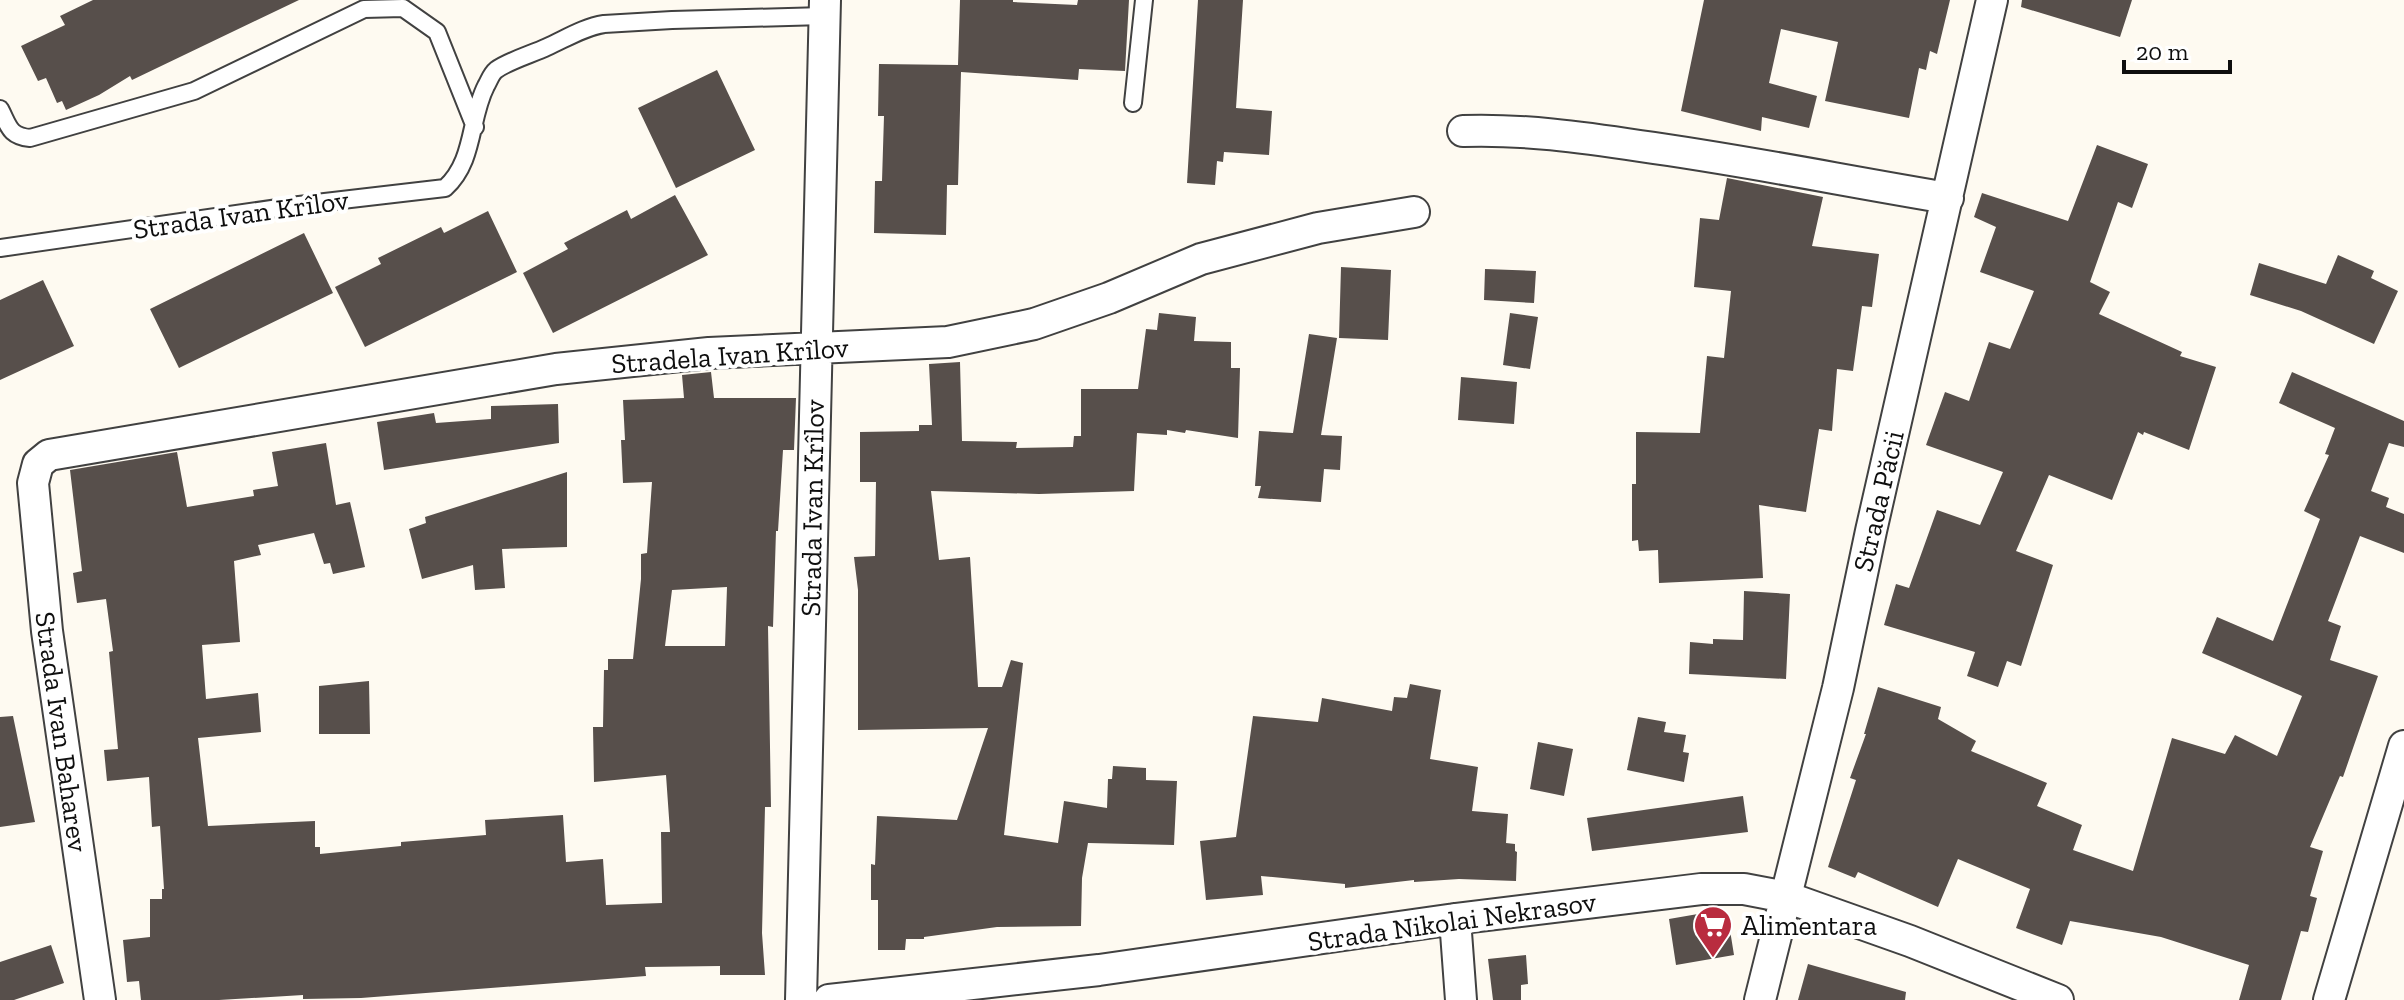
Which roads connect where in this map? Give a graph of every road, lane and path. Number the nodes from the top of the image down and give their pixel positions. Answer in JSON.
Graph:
{"nodes":[{"id":1,"x":1144,"y":0,"type":"edge"},
{"id":2,"x":1992,"y":0,"type":"edge"},
{"id":3,"x":825,"y":8,"type":"edge"},
{"id":4,"x":1133,"y":103,"type":"dead end"},
{"id":5,"x":0,"y":109,"type":"edge"},
{"id":6,"x":475,"y":127,"type":"junction"},
{"id":7,"x":1463,"y":131,"type":"dead end"},
{"id":8,"x":1948,"y":198,"type":"junction"},
{"id":9,"x":1414,"y":212,"type":"dead end"},
{"id":10,"x":0,"y":248,"type":"edge"},
{"id":11,"x":816,"y":346,"type":"junction"},
{"id":12,"x":38,"y":464,"type":"joint"},
{"id":13,"x":2404,"y":746,"type":"edge"},
{"id":14,"x":1786,"y":897,"type":"junction"},
{"id":15,"x":1455,"y":919,"type":"junction"},
{"id":16,"x":100,"y":1000,"type":"edge"},
{"id":17,"x":801,"y":1000,"type":"edge"},
{"id":18,"x":829,"y":1000,"type":"edge"},
{"id":19,"x":1461,"y":1000,"type":"edge"},
{"id":20,"x":1760,"y":1000,"type":"edge"},
{"id":21,"x":2058,"y":1000,"type":"edge"},
{"id":22,"x":2329,"y":1000,"type":"edge"}],
"edges":[{"from":1,"to":4,"type":"lane"},
{"from":2,"to":8,"type":"street","name":"Strada Păcii"},
{"from":3,"to":6,"type":"lane","name":"Strada Ivan Krîlov"},
{"from":3,"to":11,"type":"street","name":"Strada Ivan Krîlov"},
{"from":5,"to":6,"type":"lane"},
{"from":6,"to":10,"type":"lane","name":"Strada Ivan Krîlov"},
{"from":7,"to":8,"type":"street"},
{"from":8,"to":14,"type":"street","name":"Strada Păcii"},
{"from":9,"to":11,"type":"street","name":"Stradela Ivan Krîlov"},
{"from":11,"to":12,"type":"street","name":"Stradela Ivan Krîlov"},
{"from":11,"to":17,"type":"street","name":"Strada Ivan Krîlov"},
{"from":12,"to":16,"type":"street","name":"Strada Ivan Baharev"},
{"from":13,"to":22,"type":"street"},
{"from":14,"to":15,"type":"street","name":"Strada Nikolai Nekrasov"},
{"from":14,"to":20,"type":"street","name":"Strada Păcii"},
{"from":14,"to":21,"type":"street","name":"Strada Nikolai Nekrasov"},
{"from":15,"to":18,"type":"street","name":"Strada Nikolai Nekrasov"},
{"from":15,"to":19,"type":"street"}]}
